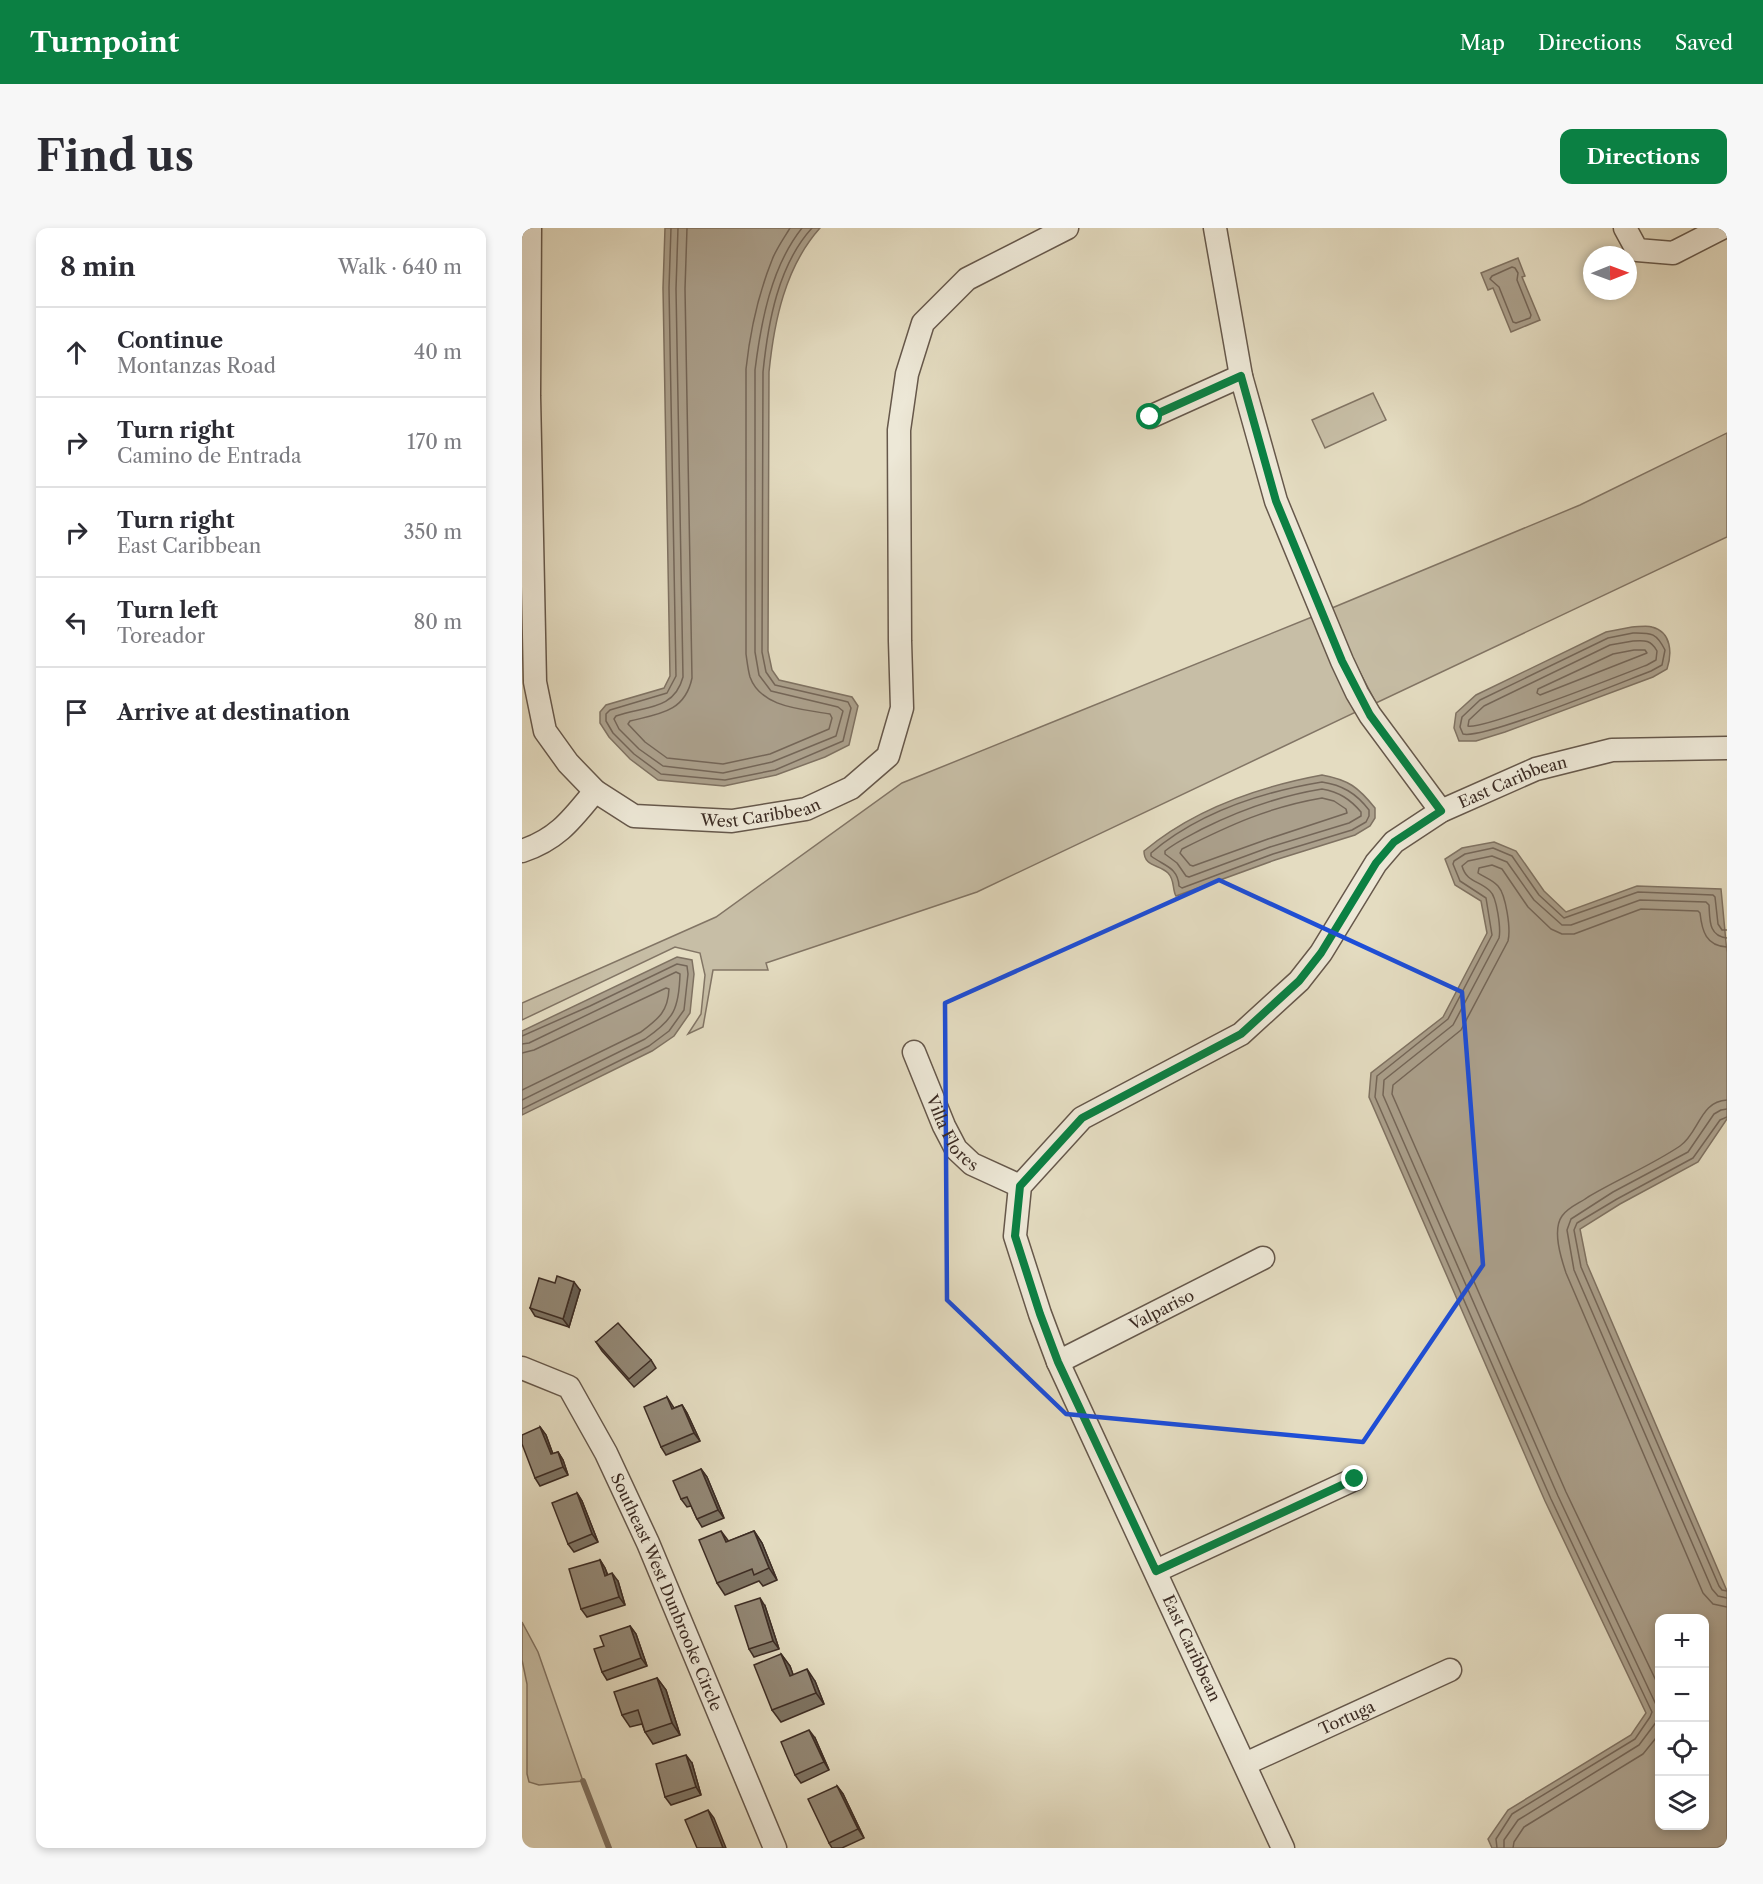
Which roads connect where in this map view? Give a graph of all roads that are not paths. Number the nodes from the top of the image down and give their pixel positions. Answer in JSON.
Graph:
{"nodes":[{"id":1,"x":530,"y":228,"type":"edge"},
{"id":2,"x":1067,"y":228,"type":"edge"},
{"id":3,"x":1215,"y":228,"type":"edge"},
{"id":4,"x":1625,"y":228,"type":"edge"},
{"id":5,"x":1722,"y":228,"type":"edge"},
{"id":6,"x":1241,"y":376,"type":"junction"},
{"id":7,"x":525,"y":396,"type":"edge"},
{"id":8,"x":1150,"y":417,"type":"dead end"},
{"id":9,"x":528,"y":603,"type":"edge"},
{"id":10,"x":1727,"y":748,"type":"edge"},
{"id":11,"x":595,"y":791,"type":"junction"},
{"id":12,"x":1441,"y":811,"type":"junction"},
{"id":13,"x":522,"y":851,"type":"edge"},
{"id":14,"x":914,"y":1052,"type":"dead end"},
{"id":15,"x":1020,"y":1186,"type":"junction"},
{"id":16,"x":1263,"y":1258,"type":"dead end"},
{"id":17,"x":1058,"y":1362,"type":"junction"},
{"id":18,"x":522,"y":1368,"type":"edge"},
{"id":19,"x":1355,"y":1479,"type":"dead end"},
{"id":20,"x":1156,"y":1571,"type":"junction"},
{"id":21,"x":1450,"y":1670,"type":"dead end"},
{"id":22,"x":1245,"y":1764,"type":"junction"},
{"id":23,"x":775,"y":1848,"type":"edge"},
{"id":24,"x":1283,"y":1848,"type":"edge"}],
"edges":[{"from":1,"to":7,"type":"street","name":"West Caribbean"},
{"from":2,"to":11,"type":"street","name":"West Caribbean"},
{"from":3,"to":6,"type":"street"},
{"from":4,"to":5,"type":"street"},
{"from":6,"to":8,"type":"street"},
{"from":6,"to":12,"type":"street"},
{"from":7,"to":9,"type":"street","name":"West Caribbean"},
{"from":9,"to":11,"type":"street","name":"West Caribbean"},
{"from":10,"to":12,"type":"street","name":"East Caribbean"},
{"from":11,"to":13,"type":"street"},
{"from":12,"to":15,"type":"street","name":"East Caribbean"},
{"from":14,"to":15,"type":"street","name":"Villa Flores"},
{"from":15,"to":17,"type":"street","name":"East Caribbean"},
{"from":16,"to":17,"type":"street","name":"Valpariso"},
{"from":17,"to":20,"type":"street","name":"East Caribbean"},
{"from":18,"to":23,"type":"street","name":"Southeast West Dunbrooke Circle"},
{"from":19,"to":20,"type":"street"},
{"from":20,"to":22,"type":"street","name":"East Caribbean"},
{"from":21,"to":22,"type":"street","name":"Tortuga"},
{"from":22,"to":24,"type":"street","name":"East Caribbean"}]}
